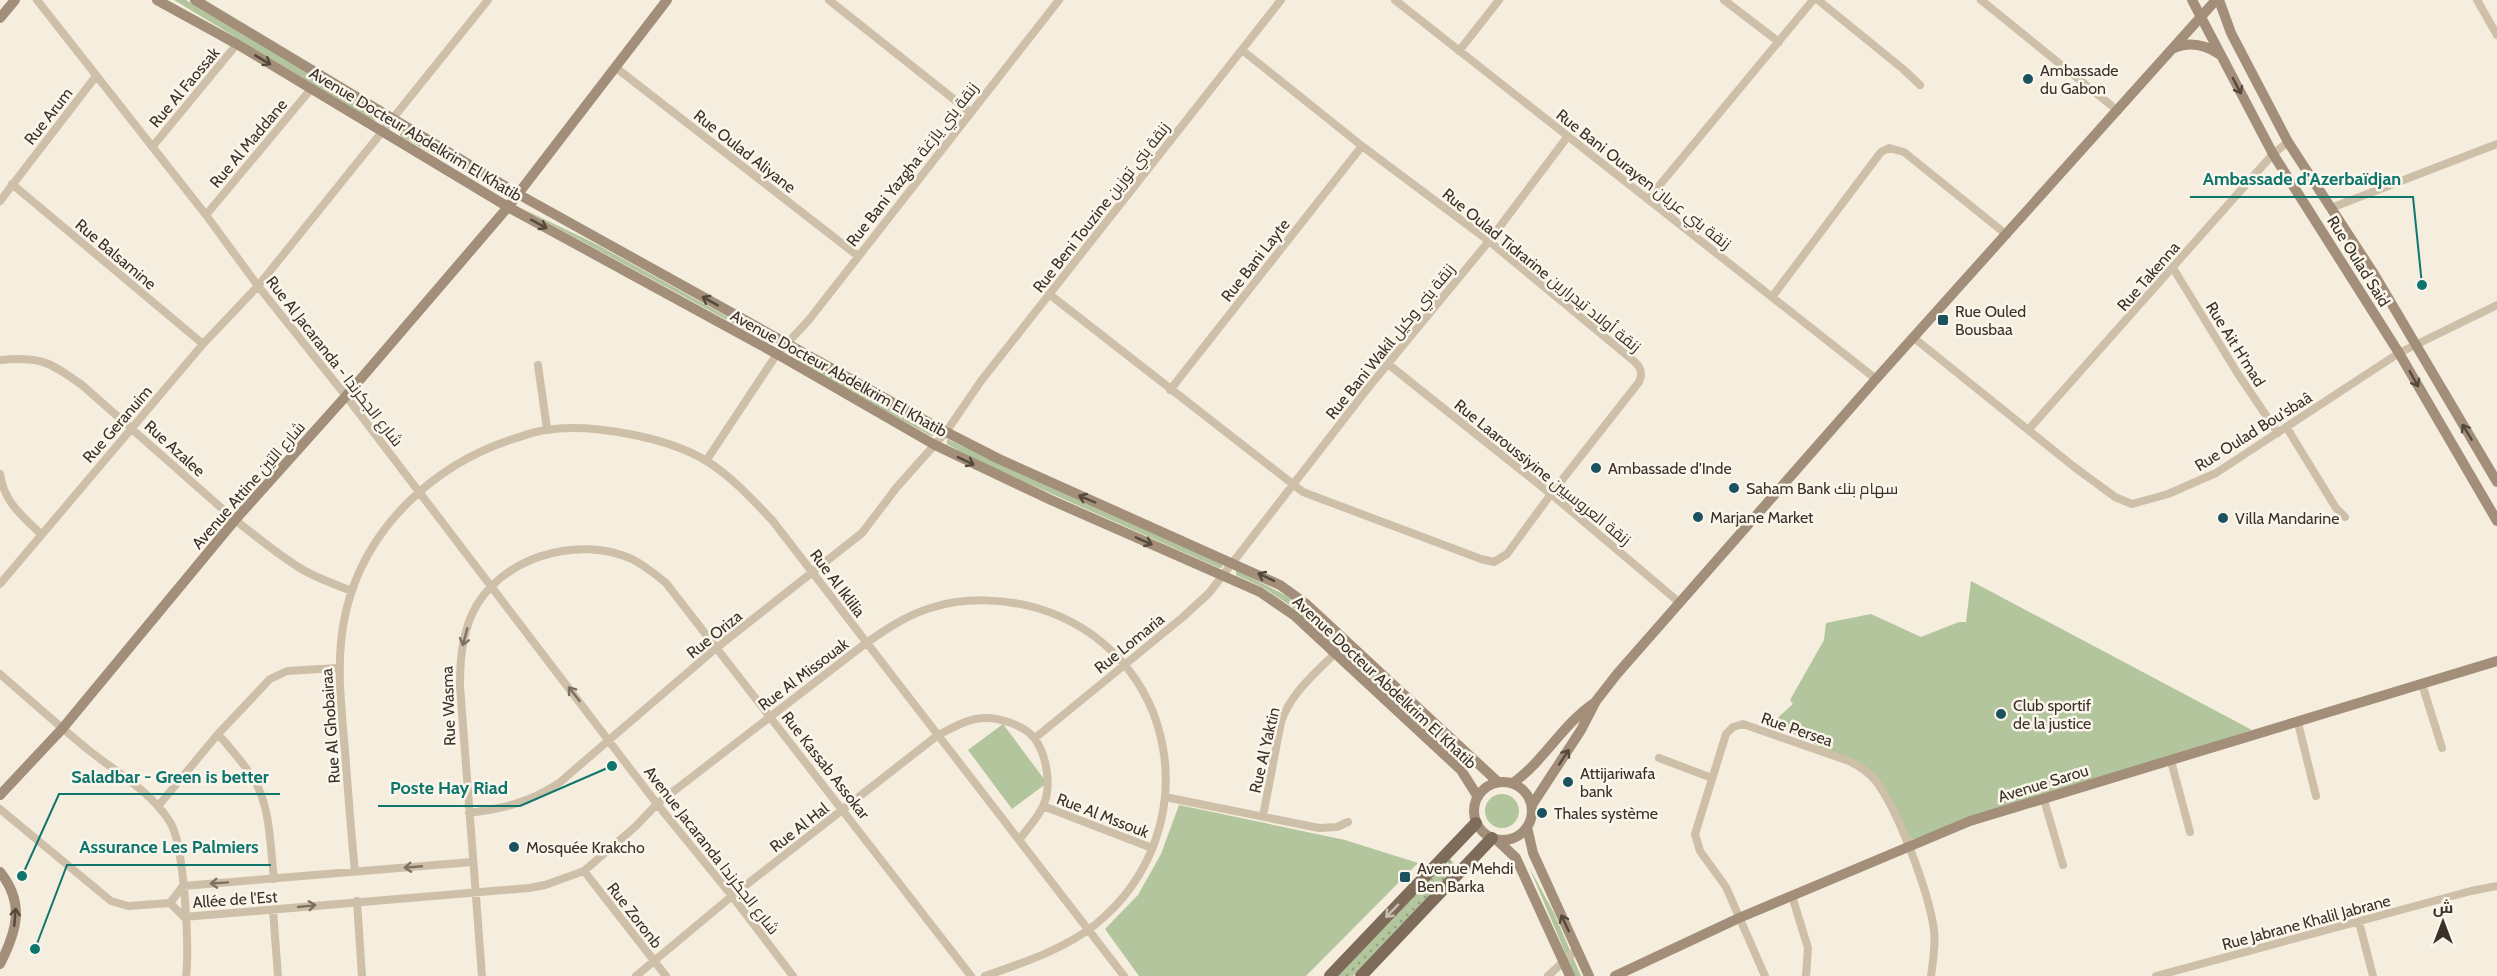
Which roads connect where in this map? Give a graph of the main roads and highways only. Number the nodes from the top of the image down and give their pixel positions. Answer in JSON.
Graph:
{"nodes":[{"id":1,"x":15,"y":0,"type":"edge"},
{"id":2,"x":157,"y":0,"type":"edge"},
{"id":3,"x":195,"y":0,"type":"edge"},
{"id":4,"x":667,"y":0,"type":"edge"},
{"id":5,"x":2192,"y":0,"type":"edge"},
{"id":6,"x":2218,"y":0,"type":"edge"},
{"id":7,"x":2201,"y":15,"type":"junction"},
{"id":8,"x":0,"y":18,"type":"edge"},
{"id":9,"x":2172,"y":49,"type":"junction"},
{"id":10,"x":2219,"y":54,"type":"junction"},
{"id":11,"x":518,"y":194,"type":"junction"},
{"id":12,"x":508,"y":207,"type":"junction"},
{"id":13,"x":2497,"y":482,"type":"edge"},
{"id":14,"x":2497,"y":521,"type":"edge"},
{"id":15,"x":2497,"y":661,"type":"edge"},
{"id":16,"x":1596,"y":701,"type":"junction"},
{"id":17,"x":1498,"y":782,"type":"junction"},
{"id":18,"x":1514,"y":783,"type":"junction"},
{"id":19,"x":0,"y":795,"type":"edge"},
{"id":20,"x":1478,"y":797,"type":"junction"},
{"id":21,"x":1532,"y":805,"type":"junction"},
{"id":22,"x":1476,"y":823,"type":"junction"},
{"id":23,"x":1527,"y":827,"type":"junction"},
{"id":24,"x":1494,"y":839,"type":"junction"},
{"id":25,"x":0,"y":872,"type":"edge"},
{"id":26,"x":0,"y":964,"type":"edge"},
{"id":27,"x":1330,"y":976,"type":"edge"},
{"id":28,"x":1361,"y":976,"type":"edge"},
{"id":29,"x":1570,"y":976,"type":"edge"},
{"id":30,"x":1589,"y":976,"type":"edge"},
{"id":31,"x":1615,"y":976,"type":"edge"}],
"edges":[{"from":1,"to":8,"type":"main road"},
{"from":2,"to":12,"type":"main road","name":"Avenue Docteur Abdelkrim El Khatib","one_way":true},
{"from":3,"to":11,"type":"main road","name":"Avenue Docteur Abdelkrim El Khatib"},
{"from":4,"to":11,"type":"main road","name":"Avenue Attine شارع التين"},
{"from":5,"to":7,"type":"main road","name":"Rue Oulad Said"},
{"from":6,"to":7,"type":"main road"},
{"from":13,"to":6,"type":"main road","name":"Rue Oulad Said","one_way":true},
{"from":7,"to":9,"type":"main road"},
{"from":7,"to":10,"type":"main road","name":"Rue Oulad Said"},
{"from":9,"to":10,"type":"main road"},
{"from":9,"to":16,"type":"main road"},
{"from":10,"to":14,"type":"main road","name":"Rue Oulad Said","one_way":true},
{"from":11,"to":12,"type":"main road","name":"Avenue Attine شارع التين"},
{"from":17,"to":11,"type":"main road","name":"Avenue Docteur Abdelkrim El Khatib","one_way":true},
{"from":12,"to":19,"type":"main road","name":"Avenue Attine شارع التين"},
{"from":12,"to":20,"type":"main road","name":"Avenue Docteur Abdelkrim El Khatib","one_way":true},
{"from":15,"to":31,"type":"main road","name":"Avenue Sarou"},
{"from":16,"to":18,"type":"main road"},
{"from":21,"to":16,"type":"main road","one_way":true},
{"from":17,"to":18,"type":"main road"},
{"from":17,"to":20,"type":"main road"},
{"from":18,"to":21,"type":"main road"},
{"from":20,"to":22,"type":"main road"},
{"from":21,"to":23,"type":"main road"},
{"from":22,"to":24,"type":"main road"},
{"from":22,"to":27,"type":"main road","one_way":true},
{"from":23,"to":24,"type":"main road"},
{"from":30,"to":23,"type":"main road","one_way":true},
{"from":24,"to":28,"type":"main road"},
{"from":24,"to":29,"type":"main road"},
{"from":26,"to":25,"type":"main road","one_way":true}]}
